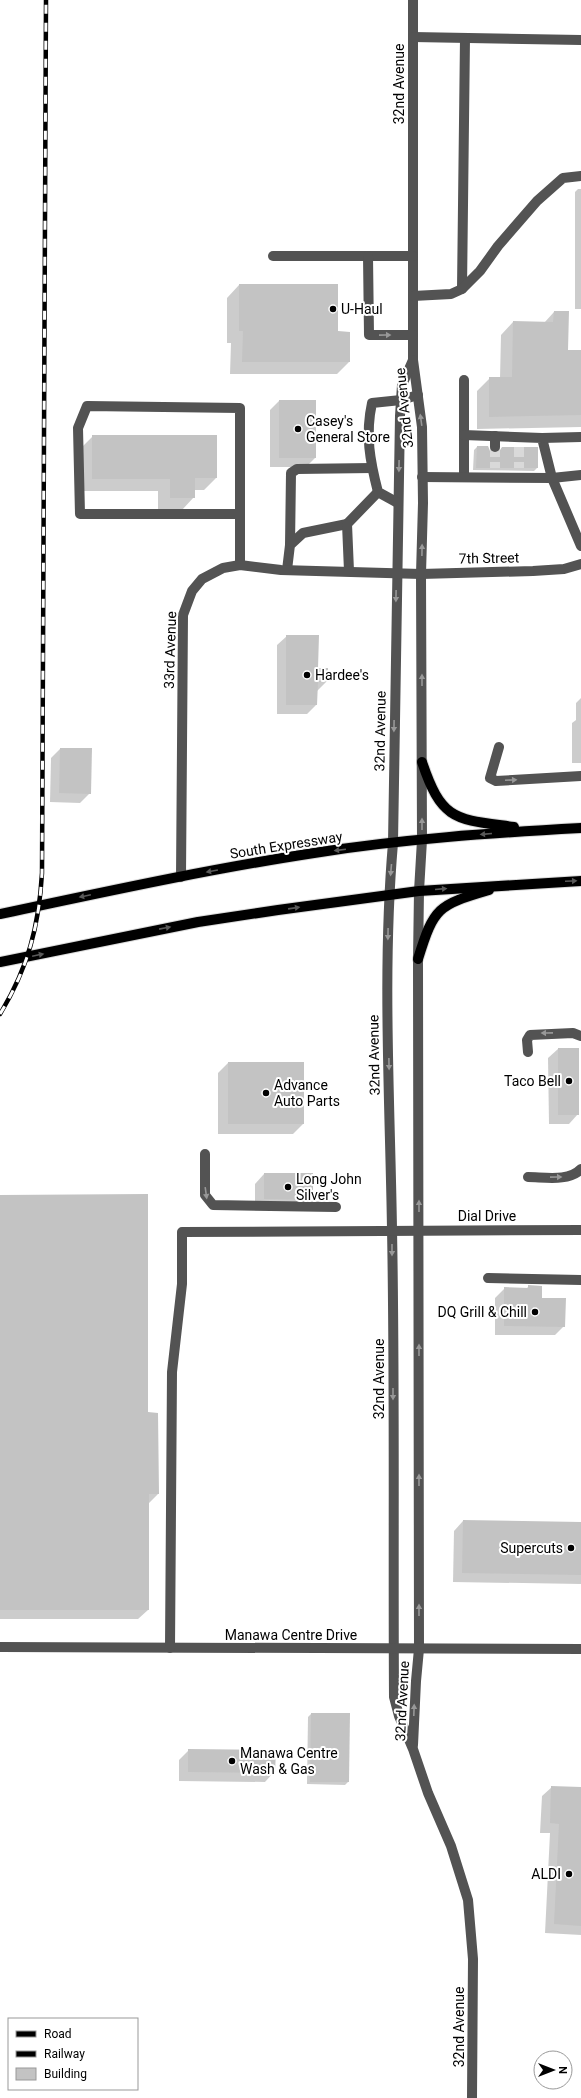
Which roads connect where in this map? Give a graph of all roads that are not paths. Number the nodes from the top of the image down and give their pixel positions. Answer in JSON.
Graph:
{"nodes":[{"id":1,"x":412,"y":0,"type":"edge"},
{"id":2,"x":412,"y":37,"type":"junction"},
{"id":3,"x":465,"y":38,"type":"junction"},
{"id":4,"x":581,"y":40,"type":"edge"},
{"id":5,"x":581,"y":176,"type":"edge"},
{"id":6,"x":273,"y":256,"type":"dead end"},
{"id":7,"x":368,"y":256,"type":"junction"},
{"id":8,"x":413,"y":256,"type":"junction"},
{"id":9,"x":462,"y":289,"type":"junction"},
{"id":10,"x":413,"y":296,"type":"junction"},
{"id":11,"x":413,"y":335,"type":"junction"},
{"id":12,"x":413,"y":360,"type":"junction"},
{"id":13,"x":464,"y":380,"type":"dead end"},
{"id":14,"x":418,"y":395,"type":"junction"},
{"id":15,"x":401,"y":400,"type":"junction"},
{"id":16,"x":464,"y":435,"type":"junction"},
{"id":17,"x":581,"y":437,"type":"edge"},
{"id":18,"x":542,"y":438,"type":"junction"},
{"id":19,"x":372,"y":468,"type":"junction"},
{"id":20,"x":581,"y":475,"type":"edge"},
{"id":21,"x":422,"y":477,"type":"junction"},
{"id":22,"x":464,"y":477,"type":"junction"},
{"id":23,"x":552,"y":478,"type":"junction"},
{"id":24,"x":378,"y":492,"type":"junction"},
{"id":25,"x":398,"y":503,"type":"junction"},
{"id":26,"x":240,"y":514,"type":"junction"},
{"id":27,"x":347,"y":524,"type":"junction"},
{"id":28,"x":290,"y":545,"type":"junction"},
{"id":29,"x":581,"y":546,"type":"edge"},
{"id":30,"x":581,"y":564,"type":"edge"},
{"id":31,"x":240,"y":566,"type":"junction"},
{"id":32,"x":287,"y":570,"type":"junction"},
{"id":33,"x":349,"y":571,"type":"junction"},
{"id":34,"x":396,"y":572,"type":"junction"},
{"id":35,"x":421,"y":574,"type":"junction"},
{"id":36,"x":499,"y":748,"type":"dead end"},
{"id":37,"x":422,"y":762,"type":"junction"},
{"id":38,"x":581,"y":776,"type":"edge"},
{"id":39,"x":581,"y":828,"type":"edge"},
{"id":40,"x":536,"y":830,"type":"junction"},
{"id":41,"x":422,"y":840,"type":"junction"},
{"id":42,"x":393,"y":843,"type":"junction"},
{"id":43,"x":181,"y":877,"type":"junction"},
{"id":44,"x":581,"y":881,"type":"edge"},
{"id":45,"x":509,"y":884,"type":"junction"},
{"id":46,"x":419,"y":891,"type":"junction"},
{"id":47,"x":388,"y":895,"type":"junction"},
{"id":48,"x":0,"y":914,"type":"edge"},
{"id":49,"x":418,"y":959,"type":"junction"},
{"id":50,"x":0,"y":962,"type":"edge"},
{"id":51,"x":581,"y":1036,"type":"edge"},
{"id":52,"x":528,"y":1052,"type":"dead end"},
{"id":53,"x":205,"y":1154,"type":"dead end"},
{"id":54,"x":581,"y":1169,"type":"edge"},
{"id":55,"x":528,"y":1177,"type":"dead end"},
{"id":56,"x":336,"y":1207,"type":"dead end"},
{"id":57,"x":392,"y":1230,"type":"junction"},
{"id":58,"x":419,"y":1230,"type":"junction"},
{"id":59,"x":581,"y":1230,"type":"edge"},
{"id":60,"x":488,"y":1278,"type":"dead end"},
{"id":61,"x":581,"y":1280,"type":"edge"},
{"id":62,"x":0,"y":1647,"type":"edge"},
{"id":63,"x":170,"y":1648,"type":"junction"},
{"id":64,"x":394,"y":1649,"type":"junction"},
{"id":65,"x":419,"y":1649,"type":"junction"},
{"id":66,"x":581,"y":1650,"type":"edge"},
{"id":67,"x":413,"y":1750,"type":"junction"},
{"id":68,"x":472,"y":2098,"type":"edge"}],
"edges":[{"from":1,"to":2,"type":"street","name":"32nd Avenue"},
{"from":2,"to":3,"type":"street"},
{"from":2,"to":8,"type":"street","name":"32nd Avenue"},
{"from":3,"to":4,"type":"street"},
{"from":3,"to":9,"type":"street"},
{"from":5,"to":9,"type":"street"},
{"from":6,"to":7,"type":"street"},
{"from":7,"to":8,"type":"street"},
{"from":7,"to":11,"type":"street","one_way":true},
{"from":8,"to":10,"type":"street","name":"32nd Avenue"},
{"from":9,"to":10,"type":"street"},
{"from":10,"to":11,"type":"street","name":"32nd Avenue"},
{"from":11,"to":12,"type":"street","name":"32nd Avenue"},
{"from":12,"to":14,"type":"street","name":"32nd Avenue"},
{"from":12,"to":15,"type":"street","name":"32nd Avenue"},
{"from":13,"to":16,"type":"street"},
{"from":14,"to":15,"type":"street"},
{"from":21,"to":14,"type":"street","name":"32nd Avenue","one_way":true},
{"from":15,"to":19,"type":"street"},
{"from":15,"to":25,"type":"street","name":"32nd Avenue","one_way":true},
{"from":16,"to":18,"type":"street"},
{"from":16,"to":22,"type":"street"},
{"from":17,"to":18,"type":"street"},
{"from":18,"to":23,"type":"street"},
{"from":19,"to":24,"type":"street"},
{"from":19,"to":28,"type":"street"},
{"from":20,"to":23,"type":"street"},
{"from":21,"to":22,"type":"street"},
{"from":35,"to":21,"type":"street","name":"32nd Avenue","one_way":true},
{"from":22,"to":23,"type":"street"},
{"from":23,"to":29,"type":"street"},
{"from":24,"to":25,"type":"street"},
{"from":24,"to":27,"type":"street"},
{"from":25,"to":34,"type":"street","name":"32nd Avenue"},
{"from":26,"to":26,"type":"street"},
{"from":26,"to":31,"type":"street"},
{"from":27,"to":28,"type":"street"},
{"from":27,"to":33,"type":"street"},
{"from":28,"to":32,"type":"street"},
{"from":30,"to":35,"type":"street","name":"7th Street"},
{"from":31,"to":32,"type":"street","name":"33rd Avenue"},
{"from":31,"to":43,"type":"street","name":"33rd Avenue"},
{"from":32,"to":33,"type":"street","name":"33rd Avenue"},
{"from":33,"to":34,"type":"street","name":"33rd Avenue"},
{"from":34,"to":35,"type":"street","name":"7th Street"},
{"from":34,"to":42,"type":"street","name":"32nd Avenue","one_way":true},
{"from":37,"to":35,"type":"street","name":"32nd Avenue","one_way":true},
{"from":36,"to":38,"type":"street","one_way":true},
{"from":37,"to":40,"type":"main road"},
{"from":41,"to":37,"type":"street","name":"32nd Avenue","one_way":true},
{"from":39,"to":40,"type":"main road","name":"South Expressway"},
{"from":40,"to":41,"type":"main road","name":"South Expressway","one_way":true},
{"from":41,"to":42,"type":"main road","name":"South Expressway"},
{"from":41,"to":46,"type":"street","name":"32nd Avenue"},
{"from":42,"to":43,"type":"main road","name":"South Expressway","one_way":true},
{"from":42,"to":47,"type":"street","name":"32nd Avenue","one_way":true},
{"from":43,"to":48,"type":"main road","name":"South Expressway","one_way":true},
{"from":45,"to":44,"type":"main road","one_way":true},
{"from":46,"to":45,"type":"main road","one_way":true},
{"from":45,"to":49,"type":"main road"},
{"from":46,"to":47,"type":"main road"},
{"from":46,"to":49,"type":"street","name":"32nd Avenue"},
{"from":50,"to":47,"type":"main road","one_way":true},
{"from":47,"to":57,"type":"street","name":"32nd Avenue","one_way":true},
{"from":58,"to":49,"type":"street","name":"32nd Avenue","one_way":true},
{"from":51,"to":52,"type":"street","one_way":true},
{"from":53,"to":56,"type":"street","one_way":true},
{"from":55,"to":54,"type":"street","one_way":true},
{"from":57,"to":58,"type":"street","name":"Dial Drive"},
{"from":57,"to":63,"type":"street","name":"Dial Drive"},
{"from":57,"to":64,"type":"street","name":"32nd Avenue","one_way":true},
{"from":58,"to":59,"type":"street","name":"Dial Drive"},
{"from":65,"to":58,"type":"street","name":"32nd Avenue","one_way":true},
{"from":60,"to":61,"type":"street"},
{"from":62,"to":63,"type":"street","name":"Manawa Centre Drive"},
{"from":63,"to":64,"type":"street","name":"Manawa Centre Drive"},
{"from":64,"to":65,"type":"street","name":"Manawa Centre Drive"},
{"from":64,"to":67,"type":"street","name":"32nd Avenue"},
{"from":65,"to":66,"type":"street","name":"Manawa Centre Drive"},
{"from":67,"to":65,"type":"street","name":"32nd Avenue","one_way":true},
{"from":67,"to":68,"type":"street","name":"32nd Avenue"}]}
